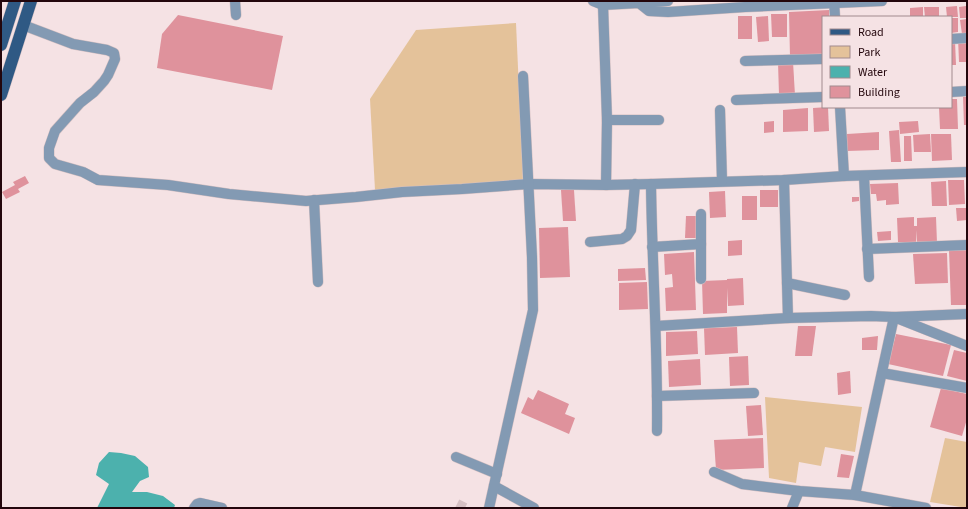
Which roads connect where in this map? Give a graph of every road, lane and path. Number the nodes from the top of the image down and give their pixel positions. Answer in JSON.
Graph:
{"nodes":[{"id":1,"x":15,"y":1,"type":"edge"},
{"id":2,"x":31,"y":1,"type":"edge"},
{"id":3,"x":235,"y":1,"type":"edge"},
{"id":4,"x":593,"y":1,"type":"edge"},
{"id":5,"x":668,"y":1,"type":"edge"},
{"id":6,"x":882,"y":1,"type":"edge"},
{"id":7,"x":834,"y":2,"type":"edge"},
{"id":8,"x":639,"y":3,"type":"junction"},
{"id":9,"x":603,"y":5,"type":"junction"},
{"id":10,"x":236,"y":15,"type":"dead end"},
{"id":11,"x":835,"y":16,"type":"edge"},
{"id":12,"x":5,"y":21,"type":"edge"},
{"id":13,"x":23,"y":25,"type":"junction"},
{"id":14,"x":952,"y":38,"type":"edge"},
{"id":15,"x":967,"y":38,"type":"edge"},
{"id":16,"x":1,"y":44,"type":"edge"},
{"id":17,"x":822,"y":59,"type":"edge"},
{"id":18,"x":745,"y":61,"type":"dead end"},
{"id":19,"x":523,"y":76,"type":"dead end"},
{"id":20,"x":967,"y":91,"type":"edge"},
{"id":21,"x":952,"y":92,"type":"edge"},
{"id":22,"x":1,"y":95,"type":"edge"},
{"id":23,"x":822,"y":97,"type":"edge"},
{"id":24,"x":736,"y":100,"type":"dead end"},
{"id":25,"x":840,"y":108,"type":"edge"},
{"id":26,"x":720,"y":110,"type":"dead end"},
{"id":27,"x":608,"y":120,"type":"junction"},
{"id":28,"x":659,"y":120,"type":"dead end"},
{"id":29,"x":967,"y":172,"type":"edge"},
{"id":30,"x":844,"y":176,"type":"junction"},
{"id":31,"x":864,"y":176,"type":"junction"},
{"id":32,"x":784,"y":180,"type":"junction"},
{"id":33,"x":722,"y":181,"type":"junction"},
{"id":34,"x":529,"y":184,"type":"junction"},
{"id":35,"x":634,"y":184,"type":"junction"},
{"id":36,"x":651,"y":184,"type":"junction"},
{"id":37,"x":606,"y":185,"type":"junction"},
{"id":38,"x":314,"y":200,"type":"junction"},
{"id":39,"x":701,"y":214,"type":"dead end"},
{"id":40,"x":590,"y":242,"type":"dead end"},
{"id":41,"x":701,"y":244,"type":"junction"},
{"id":42,"x":967,"y":245,"type":"edge"},
{"id":43,"x":652,"y":247,"type":"junction"},
{"id":44,"x":867,"y":250,"type":"junction"},
{"id":45,"x":868,"y":277,"type":"dead end"},
{"id":46,"x":702,"y":279,"type":"dead end"},
{"id":47,"x":318,"y":282,"type":"dead end"},
{"id":48,"x":787,"y":283,"type":"junction"},
{"id":49,"x":845,"y":295,"type":"dead end"},
{"id":50,"x":967,"y":314,"type":"edge"},
{"id":51,"x":894,"y":317,"type":"junction"},
{"id":52,"x":788,"y":318,"type":"junction"},
{"id":53,"x":656,"y":326,"type":"junction"},
{"id":54,"x":967,"y":346,"type":"edge"},
{"id":55,"x":882,"y":373,"type":"junction"},
{"id":56,"x":967,"y":388,"type":"edge"},
{"id":57,"x":754,"y":393,"type":"dead end"},
{"id":58,"x":657,"y":396,"type":"junction"},
{"id":59,"x":657,"y":430,"type":"dead end"},
{"id":60,"x":456,"y":457,"type":"dead end"},
{"id":61,"x":714,"y":472,"type":"dead end"},
{"id":62,"x":497,"y":474,"type":"junction"},
{"id":63,"x":494,"y":486,"type":"junction"},
{"id":64,"x":799,"y":491,"type":"junction"},
{"id":65,"x":855,"y":495,"type":"junction"},
{"id":66,"x":521,"y":504,"type":"edge"},
{"id":67,"x":896,"y":506,"type":"edge"},
{"id":68,"x":194,"y":508,"type":"edge"},
{"id":69,"x":222,"y":508,"type":"edge"},
{"id":70,"x":489,"y":508,"type":"edge"},
{"id":71,"x":534,"y":508,"type":"edge"},
{"id":72,"x":792,"y":508,"type":"edge"},
{"id":73,"x":926,"y":508,"type":"edge"}],
"edges":[{"from":1,"to":12,"type":"main road"},
{"from":2,"to":13,"type":"main road"},
{"from":3,"to":10,"type":"street"},
{"from":4,"to":9,"type":"street"},
{"from":5,"to":8,"type":"street"},
{"from":6,"to":7,"type":"street"},
{"from":7,"to":8,"type":"street"},
{"from":7,"to":11,"type":"street"},
{"from":8,"to":9,"type":"street"},
{"from":9,"to":27,"type":"street"},
{"from":12,"to":16,"type":"main road"},
{"from":13,"to":22,"type":"main road"},
{"from":13,"to":38,"type":"street"},
{"from":14,"to":15,"type":"street"},
{"from":17,"to":18,"type":"street"},
{"from":19,"to":34,"type":"street"},
{"from":20,"to":21,"type":"street"},
{"from":23,"to":24,"type":"street"},
{"from":25,"to":30,"type":"street"},
{"from":26,"to":33,"type":"street"},
{"from":27,"to":28,"type":"street"},
{"from":27,"to":37,"type":"street"},
{"from":29,"to":31,"type":"street"},
{"from":30,"to":31,"type":"street"},
{"from":30,"to":32,"type":"street"},
{"from":31,"to":44,"type":"street"},
{"from":32,"to":33,"type":"street"},
{"from":32,"to":48,"type":"street"},
{"from":33,"to":36,"type":"street"},
{"from":34,"to":37,"type":"street"},
{"from":34,"to":38,"type":"street"},
{"from":34,"to":62,"type":"street"},
{"from":35,"to":36,"type":"street"},
{"from":35,"to":37,"type":"street"},
{"from":35,"to":40,"type":"street"},
{"from":36,"to":43,"type":"street"},
{"from":38,"to":47,"type":"street"},
{"from":39,"to":41,"type":"street"},
{"from":41,"to":43,"type":"street"},
{"from":41,"to":46,"type":"street"},
{"from":42,"to":44,"type":"street"},
{"from":43,"to":53,"type":"street"},
{"from":44,"to":45,"type":"street"},
{"from":48,"to":49,"type":"street"},
{"from":48,"to":52,"type":"street"},
{"from":50,"to":51,"type":"street"},
{"from":51,"to":52,"type":"street"},
{"from":51,"to":54,"type":"street"},
{"from":51,"to":55,"type":"street"},
{"from":52,"to":53,"type":"street"},
{"from":53,"to":58,"type":"street"},
{"from":55,"to":56,"type":"street"},
{"from":55,"to":65,"type":"street"},
{"from":57,"to":58,"type":"street"},
{"from":58,"to":59,"type":"street"},
{"from":60,"to":62,"type":"street"},
{"from":61,"to":64,"type":"street"},
{"from":62,"to":63,"type":"street"},
{"from":63,"to":66,"type":"street"},
{"from":63,"to":70,"type":"street"},
{"from":64,"to":65,"type":"street"},
{"from":64,"to":72,"type":"street"},
{"from":65,"to":67,"type":"street"},
{"from":66,"to":71,"type":"street"},
{"from":67,"to":73,"type":"street"},
{"from":68,"to":69,"type":"street"}]}
